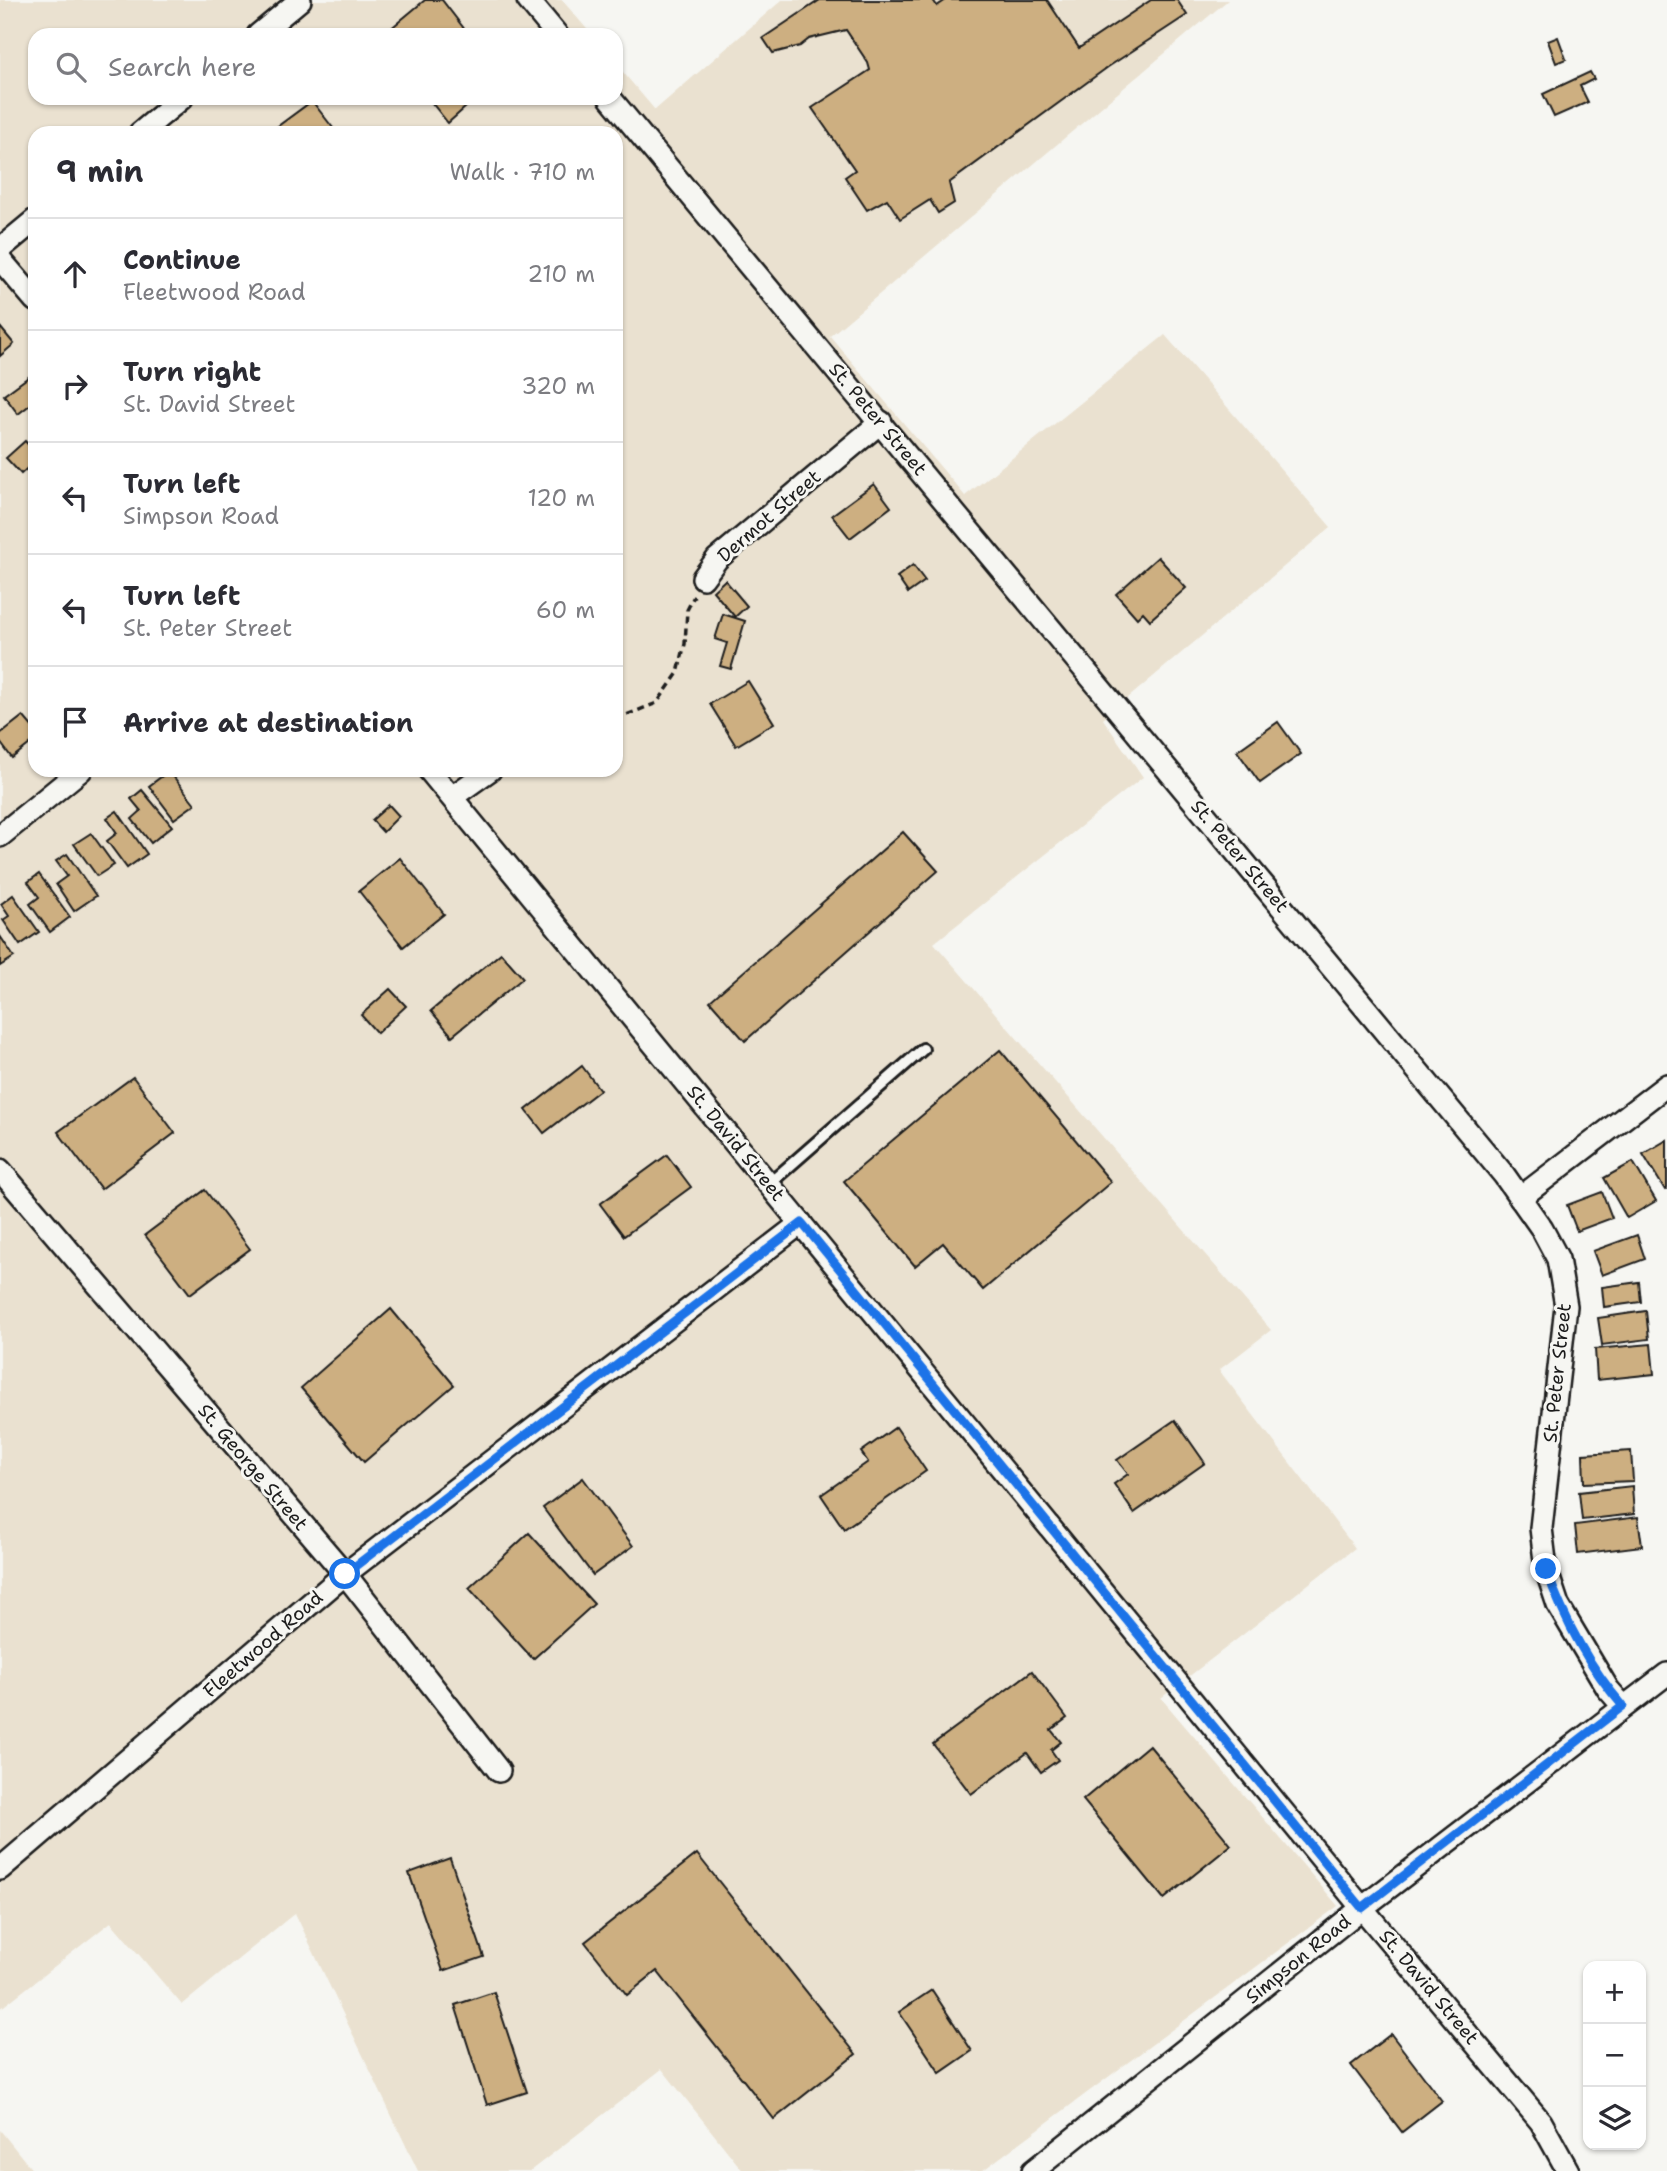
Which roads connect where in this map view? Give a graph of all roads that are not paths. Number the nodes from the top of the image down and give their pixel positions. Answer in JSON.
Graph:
{"nodes":[{"id":1,"x":300,"y":0,"type":"edge"},
{"id":2,"x":528,"y":0,"type":"edge"},
{"id":3,"x":266,"y":28,"type":"edge"},
{"id":4,"x":551,"y":28,"type":"edge"},
{"id":5,"x":174,"y":105,"type":"edge"},
{"id":6,"x":616,"y":105,"type":"edge"},
{"id":7,"x":148,"y":126,"type":"edge"},
{"id":8,"x":28,"y":226,"type":"edge"},
{"id":9,"x":0,"y":249,"type":"edge"},
{"id":10,"x":0,"y":259,"type":"edge"},
{"id":11,"x":28,"y":292,"type":"edge"},
{"id":12,"x":881,"y":422,"type":"junction"},
{"id":13,"x":703,"y":578,"type":"road end"},
{"id":14,"x":72,"y":777,"type":"edge"},
{"id":15,"x":435,"y":777,"type":"edge"},
{"id":16,"x":480,"y":777,"type":"edge"},
{"id":17,"x":452,"y":797,"type":"junction"},
{"id":18,"x":0,"y":836,"type":"edge"},
{"id":19,"x":923,"y":1049,"type":"dead end"},
{"id":20,"x":1667,"y":1085,"type":"edge"},
{"id":21,"x":0,"y":1170,"type":"edge"},
{"id":22,"x":769,"y":1184,"type":"junction"},
{"id":23,"x":1520,"y":1198,"type":"junction"},
{"id":24,"x":802,"y":1223,"type":"junction"},
{"id":25,"x":345,"y":1574,"type":"junction"},
{"id":26,"x":1667,"y":1674,"type":"edge"},
{"id":27,"x":1623,"y":1706,"type":"junction"},
{"id":28,"x":499,"y":1771,"type":"dead end"},
{"id":29,"x":0,"y":1870,"type":"edge"},
{"id":30,"x":1362,"y":1908,"type":"junction"},
{"id":31,"x":1033,"y":2171,"type":"edge"},
{"id":32,"x":1567,"y":2171,"type":"edge"}],
"edges":[{"from":1,"to":3,"type":"street"},
{"from":2,"to":4,"type":"street"},
{"from":5,"to":7,"type":"street"},
{"from":6,"to":12,"type":"street","name":"St. Peter Street"},
{"from":8,"to":9,"type":"street"},
{"from":10,"to":11,"type":"street"},
{"from":12,"to":13,"type":"street","name":"Dermot Street"},
{"from":12,"to":23,"type":"street","name":"St. Peter Street"},
{"from":14,"to":18,"type":"street"},
{"from":15,"to":17,"type":"street","name":"St. David Street"},
{"from":16,"to":17,"type":"street"},
{"from":17,"to":22,"type":"street","name":"St. David Street"},
{"from":19,"to":22,"type":"lane"},
{"from":20,"to":23,"type":"street"},
{"from":21,"to":25,"type":"street","name":"St. George Street"},
{"from":22,"to":24,"type":"street","name":"St. David Street"},
{"from":23,"to":27,"type":"street","name":"St. Peter Street"},
{"from":24,"to":25,"type":"street","name":"Fleetwood Road"},
{"from":24,"to":30,"type":"street","name":"St. David Street"},
{"from":25,"to":28,"type":"street","name":"St. George Street"},
{"from":25,"to":29,"type":"street","name":"Fleetwood Road"},
{"from":26,"to":27,"type":"street","name":"Simpson Road"},
{"from":27,"to":30,"type":"street","name":"Simpson Road"},
{"from":30,"to":31,"type":"street","name":"Simpson Road"},
{"from":30,"to":32,"type":"street","name":"St. David Street"}]}
